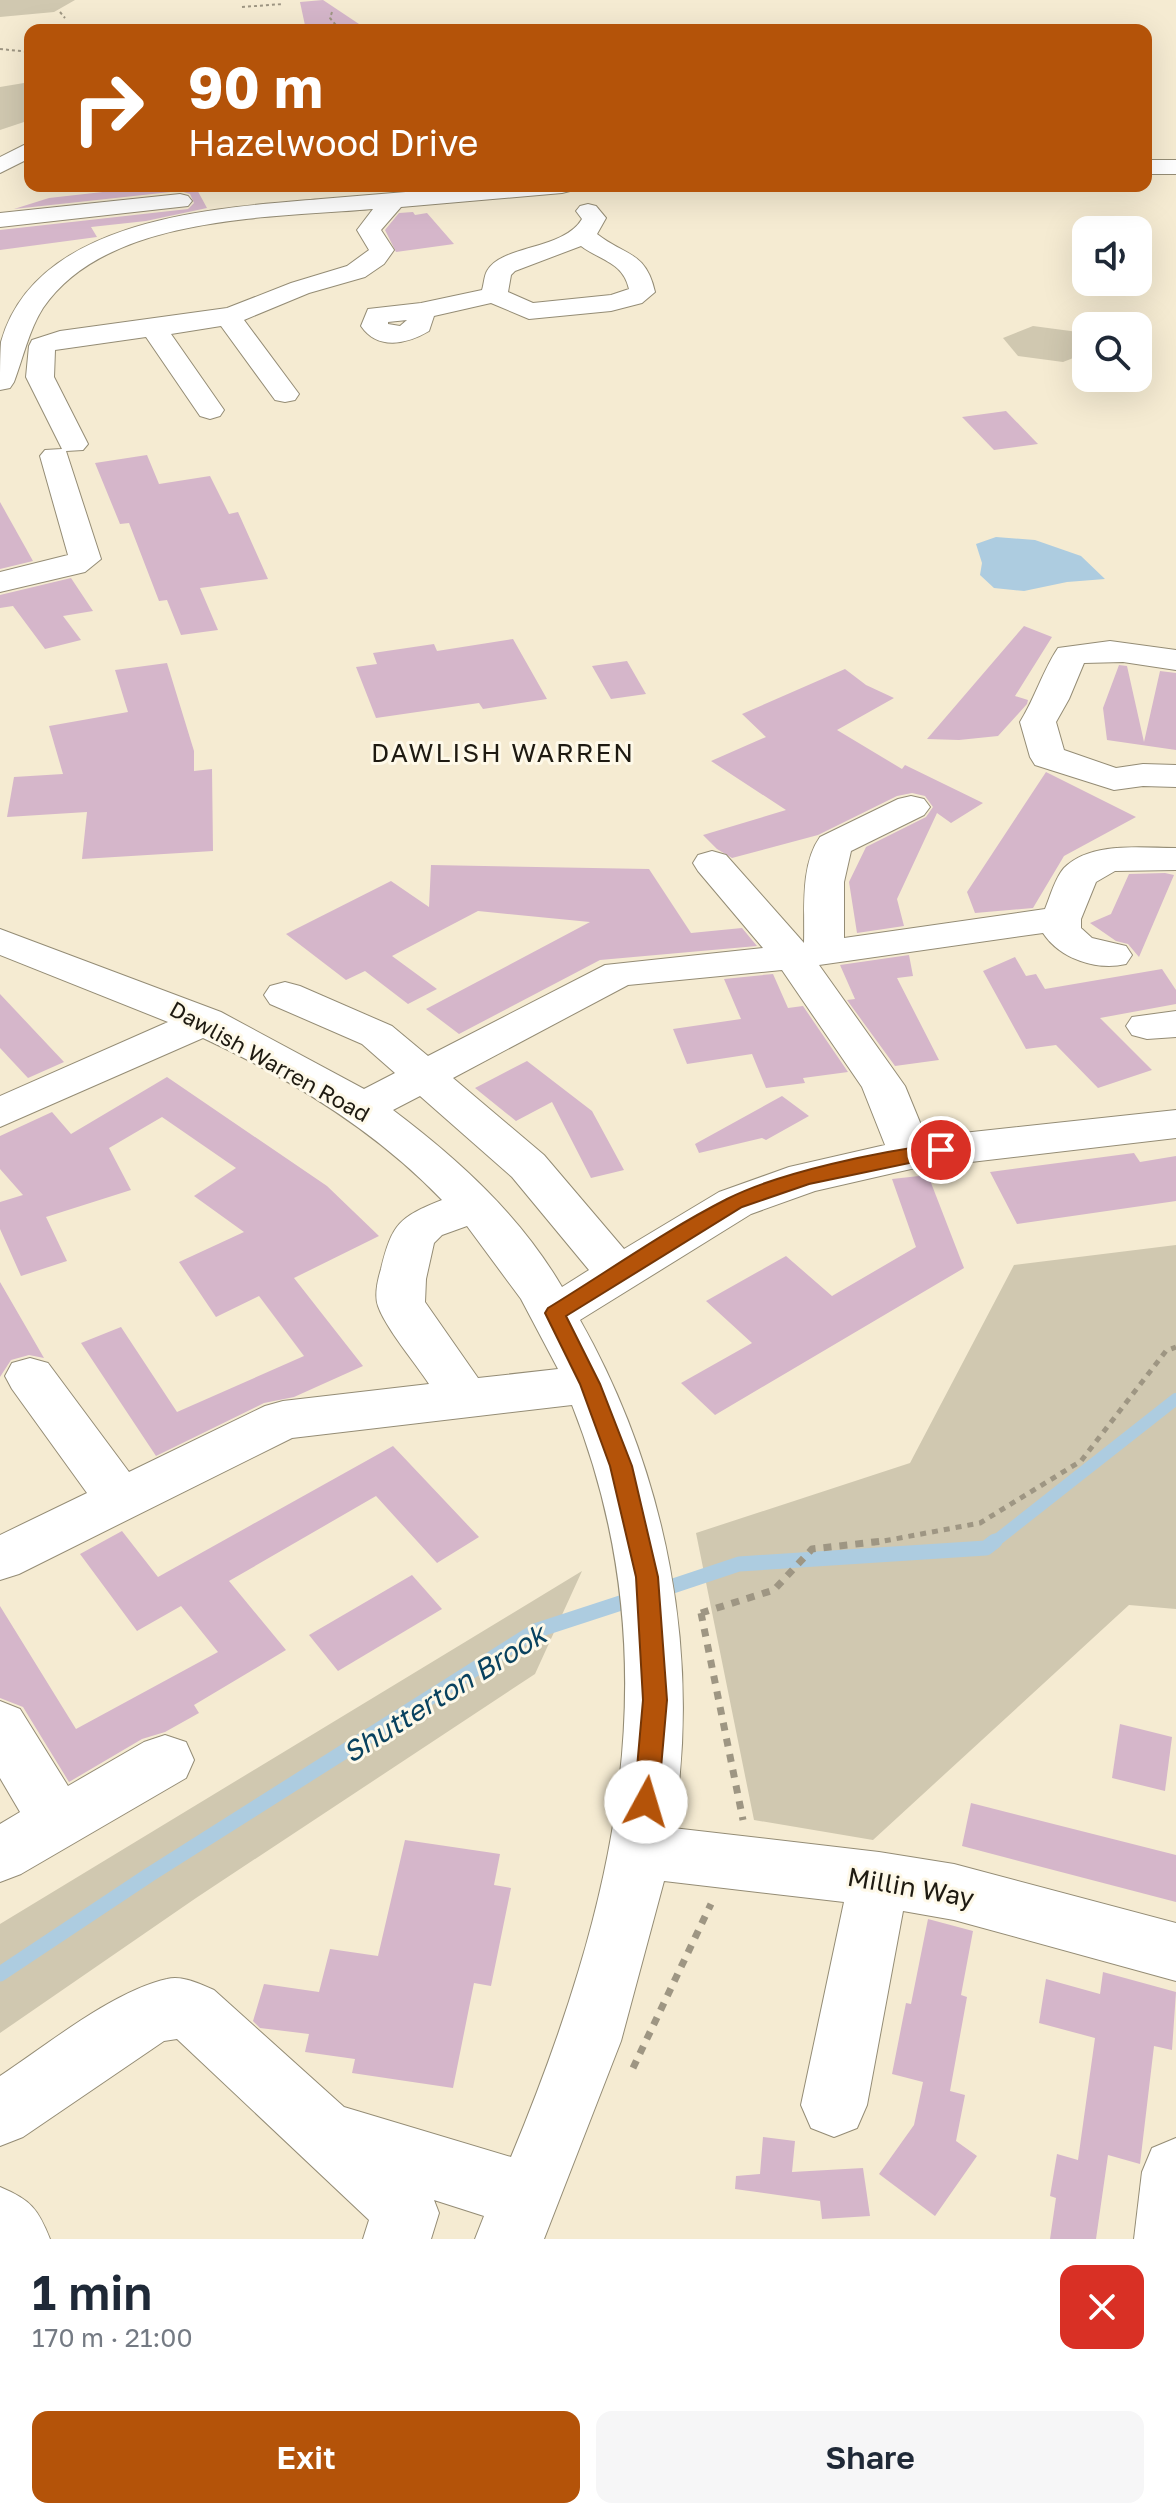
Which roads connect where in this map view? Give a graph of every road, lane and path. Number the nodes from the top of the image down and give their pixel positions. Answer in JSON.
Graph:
{"nodes":[{"id":1,"x":283,"y":4,"type":"dead end"},
{"id":2,"x":242,"y":7,"type":"dead end"},
{"id":3,"x":60,"y":12,"type":"dead end"},
{"id":4,"x":332,"y":12,"type":"dead end"},
{"id":5,"x":65,"y":18,"type":"dead end"},
{"id":6,"x":335,"y":24,"type":"edge"},
{"id":7,"x":0,"y":49,"type":"edge"},
{"id":8,"x":24,"y":51,"type":"edge"},
{"id":9,"x":24,"y":152,"type":"edge"},
{"id":10,"x":0,"y":166,"type":"edge"},
{"id":11,"x":1152,"y":167,"type":"edge"},
{"id":12,"x":1176,"y":167,"type":"edge"},
{"id":13,"x":251,"y":192,"type":"edge"},
{"id":14,"x":323,"y":192,"type":"edge"},
{"id":15,"x":502,"y":192,"type":"edge"},
{"id":16,"x":554,"y":192,"type":"edge"},
{"id":17,"x":404,"y":201,"type":"junction"},
{"id":18,"x":0,"y":220,"type":"edge"},
{"id":19,"x":584,"y":236,"type":"junction"},
{"id":20,"x":494,"y":295,"type":"junction"},
{"id":21,"x":421,"y":311,"type":"dead end"},
{"id":22,"x":227,"y":316,"type":"junction"},
{"id":23,"x":153,"y":328,"type":"junction"},
{"id":24,"x":0,"y":382,"type":"edge"},
{"id":25,"x":285,"y":394,"type":"dead end"},
{"id":26,"x":210,"y":410,"type":"dead end"},
{"id":27,"x":0,"y":582,"type":"edge"},
{"id":28,"x":1176,"y":660,"type":"edge"},
{"id":29,"x":1176,"y":776,"type":"edge"},
{"id":30,"x":911,"y":807,"type":"dead end"},
{"id":31,"x":1176,"y":859,"type":"edge"},
{"id":32,"x":712,"y":863,"type":"dead end"},
{"id":33,"x":1061,"y":919,"type":"junction"},
{"id":34,"x":0,"y":941,"type":"edge"},
{"id":35,"x":808,"y":954,"type":"junction"},
{"id":36,"x":1112,"y":955,"type":"dead end"},
{"id":37,"x":285,"y":995,"type":"dead end"},
{"id":38,"x":206,"y":1021,"type":"junction"},
{"id":39,"x":425,"y":1075,"type":"junction"},
{"id":40,"x":362,"y":1108,"type":"junction"},
{"id":41,"x":0,"y":1113,"type":"edge"},
{"id":42,"x":1176,"y":1124,"type":"edge"},
{"id":43,"x":911,"y":1154,"type":"junction"},
{"id":44,"x":474,"y":1205,"type":"junction"},
{"id":45,"x":618,"y":1273,"type":"junction"},
{"id":46,"x":555,"y":1313,"type":"junction"},
{"id":47,"x":1176,"y":1347,"type":"edge"},
{"id":48,"x":30,"y":1376,"type":"dead end"},
{"id":49,"x":590,"y":1384,"type":"junction"},
{"id":50,"x":465,"y":1398,"type":"junction"},
{"id":51,"x":121,"y":1500,"type":"junction"},
{"id":52,"x":0,"y":1559,"type":"edge"},
{"id":53,"x":666,"y":1603,"type":"junction"},
{"id":54,"x":0,"y":1726,"type":"edge"},
{"id":55,"x":165,"y":1760,"type":"dead end"},
{"id":56,"x":57,"y":1821,"type":"junction"},
{"id":57,"x":640,"y":1851,"type":"junction"},
{"id":58,"x":0,"y":1855,"type":"edge"},
{"id":59,"x":879,"y":1879,"type":"junction"},
{"id":60,"x":1176,"y":1952,"type":"edge"},
{"id":61,"x":834,"y":2105,"type":"dead end"},
{"id":62,"x":0,"y":2114,"type":"edge"},
{"id":63,"x":330,"y":2135,"type":"junction"},
{"id":64,"x":1176,"y":2172,"type":"edge"},
{"id":65,"x":518,"y":2218,"type":"edge"},
{"id":66,"x":0,"y":2221,"type":"edge"},
{"id":67,"x":16,"y":2239,"type":"edge"},
{"id":68,"x":397,"y":2239,"type":"edge"},
{"id":69,"x":1168,"y":2239,"type":"edge"}],
"edges":[{"from":1,"to":2,"type":"path"},
{"from":3,"to":5,"type":"path"},
{"from":4,"to":6,"type":"path"},
{"from":7,"to":8,"type":"path"},
{"from":9,"to":10,"type":"street"},
{"from":11,"to":12,"type":"street"},
{"from":13,"to":18,"type":"street"},
{"from":14,"to":17,"type":"street"},
{"from":15,"to":17,"type":"street"},
{"from":16,"to":19,"type":"street"},
{"from":17,"to":22,"type":"street"},
{"from":17,"to":24,"type":"street"},
{"from":19,"to":20,"type":"street"},
{"from":19,"to":20,"type":"street"},
{"from":20,"to":21,"type":"street"},
{"from":22,"to":23,"type":"street"},
{"from":22,"to":25,"type":"street"},
{"from":23,"to":26,"type":"street"},
{"from":23,"to":27,"type":"street"},
{"from":28,"to":29,"type":"street"},
{"from":30,"to":35,"type":"street"},
{"from":31,"to":33,"type":"street"},
{"from":32,"to":35,"type":"street"},
{"from":33,"to":35,"type":"street"},
{"from":33,"to":36,"type":"street"},
{"from":34,"to":38,"type":"street","name":"Dawlish Warren Road"},
{"from":35,"to":39,"type":"street"},
{"from":35,"to":43,"type":"street"},
{"from":37,"to":39,"type":"street"},
{"from":38,"to":40,"type":"street","name":"Dawlish Warren Road"},
{"from":38,"to":41,"type":"street"},
{"from":39,"to":40,"type":"street"},
{"from":39,"to":45,"type":"street"},
{"from":40,"to":44,"type":"street","name":"Dawlish Warren Road"},
{"from":42,"to":43,"type":"street"},
{"from":43,"to":45,"type":"street"},
{"from":44,"to":46,"type":"street","name":"Dawlish Warren Road"},
{"from":44,"to":50,"type":"street"},
{"from":45,"to":46,"type":"street"},
{"from":46,"to":49,"type":"street","name":"Dawlish Warren Road"},
{"from":47,"to":53,"type":"path"},
{"from":48,"to":51,"type":"street"},
{"from":49,"to":50,"type":"street"},
{"from":49,"to":53,"type":"street","name":"Dawlish Warren Road"},
{"from":50,"to":51,"type":"street"},
{"from":51,"to":52,"type":"street"},
{"from":53,"to":57,"type":"street","name":"Dawlish Warren Road"},
{"from":54,"to":56,"type":"street"},
{"from":55,"to":56,"type":"street"},
{"from":56,"to":58,"type":"street"},
{"from":57,"to":59,"type":"street","name":"Millin Way"},
{"from":57,"to":65,"type":"street","name":"Dawlish Warren Road"},
{"from":59,"to":60,"type":"street","name":"Millin Way"},
{"from":59,"to":61,"type":"street"},
{"from":62,"to":63,"type":"street"},
{"from":63,"to":65,"type":"street"},
{"from":63,"to":68,"type":"street"},
{"from":64,"to":69,"type":"street"},
{"from":66,"to":67,"type":"street"}]}
